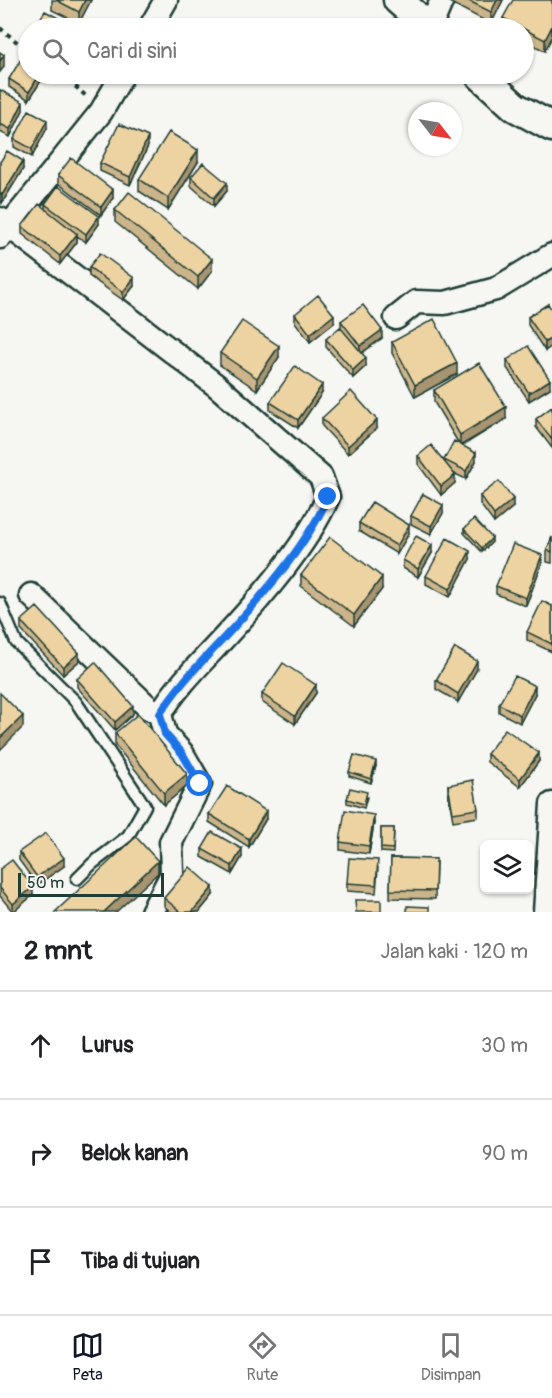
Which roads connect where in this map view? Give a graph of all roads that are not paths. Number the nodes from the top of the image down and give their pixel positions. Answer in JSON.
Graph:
{"nodes":[{"id":1,"x":166,"y":0,"type":"edge"},
{"id":2,"x":398,"y":0,"type":"edge"},
{"id":3,"x":442,"y":0,"type":"edge"},
{"id":4,"x":156,"y":18,"type":"edge"},
{"id":5,"x":419,"y":18,"type":"edge"},
{"id":6,"x":434,"y":18,"type":"edge"},
{"id":7,"x":117,"y":84,"type":"edge"},
{"id":8,"x":490,"y":84,"type":"edge"},
{"id":9,"x":551,"y":126,"type":"edge"},
{"id":10,"x":3,"y":227,"type":"edge"},
{"id":11,"x":552,"y":255,"type":"edge"},
{"id":12,"x":396,"y":318,"type":"dead end"},
{"id":13,"x":31,"y":596,"type":"dead end"},
{"id":14,"x":0,"y":603,"type":"edge"},
{"id":15,"x":160,"y":714,"type":"junction"},
{"id":16,"x":552,"y":804,"type":"edge"},
{"id":17,"x":77,"y":879,"type":"dead end"},
{"id":18,"x":152,"y":912,"type":"edge"},
{"id":19,"x":545,"y":912,"type":"edge"}],
"edges":[{"from":1,"to":4,"type":"street"},
{"from":2,"to":5,"type":"street"},
{"from":3,"to":6,"type":"street"},
{"from":7,"to":10,"type":"street"},
{"from":8,"to":9,"type":"street"},
{"from":10,"to":15,"type":"street"},
{"from":11,"to":12,"type":"street"},
{"from":13,"to":15,"type":"street"},
{"from":14,"to":17,"type":"lane"},
{"from":15,"to":18,"type":"street"},
{"from":16,"to":19,"type":"street"}]}
